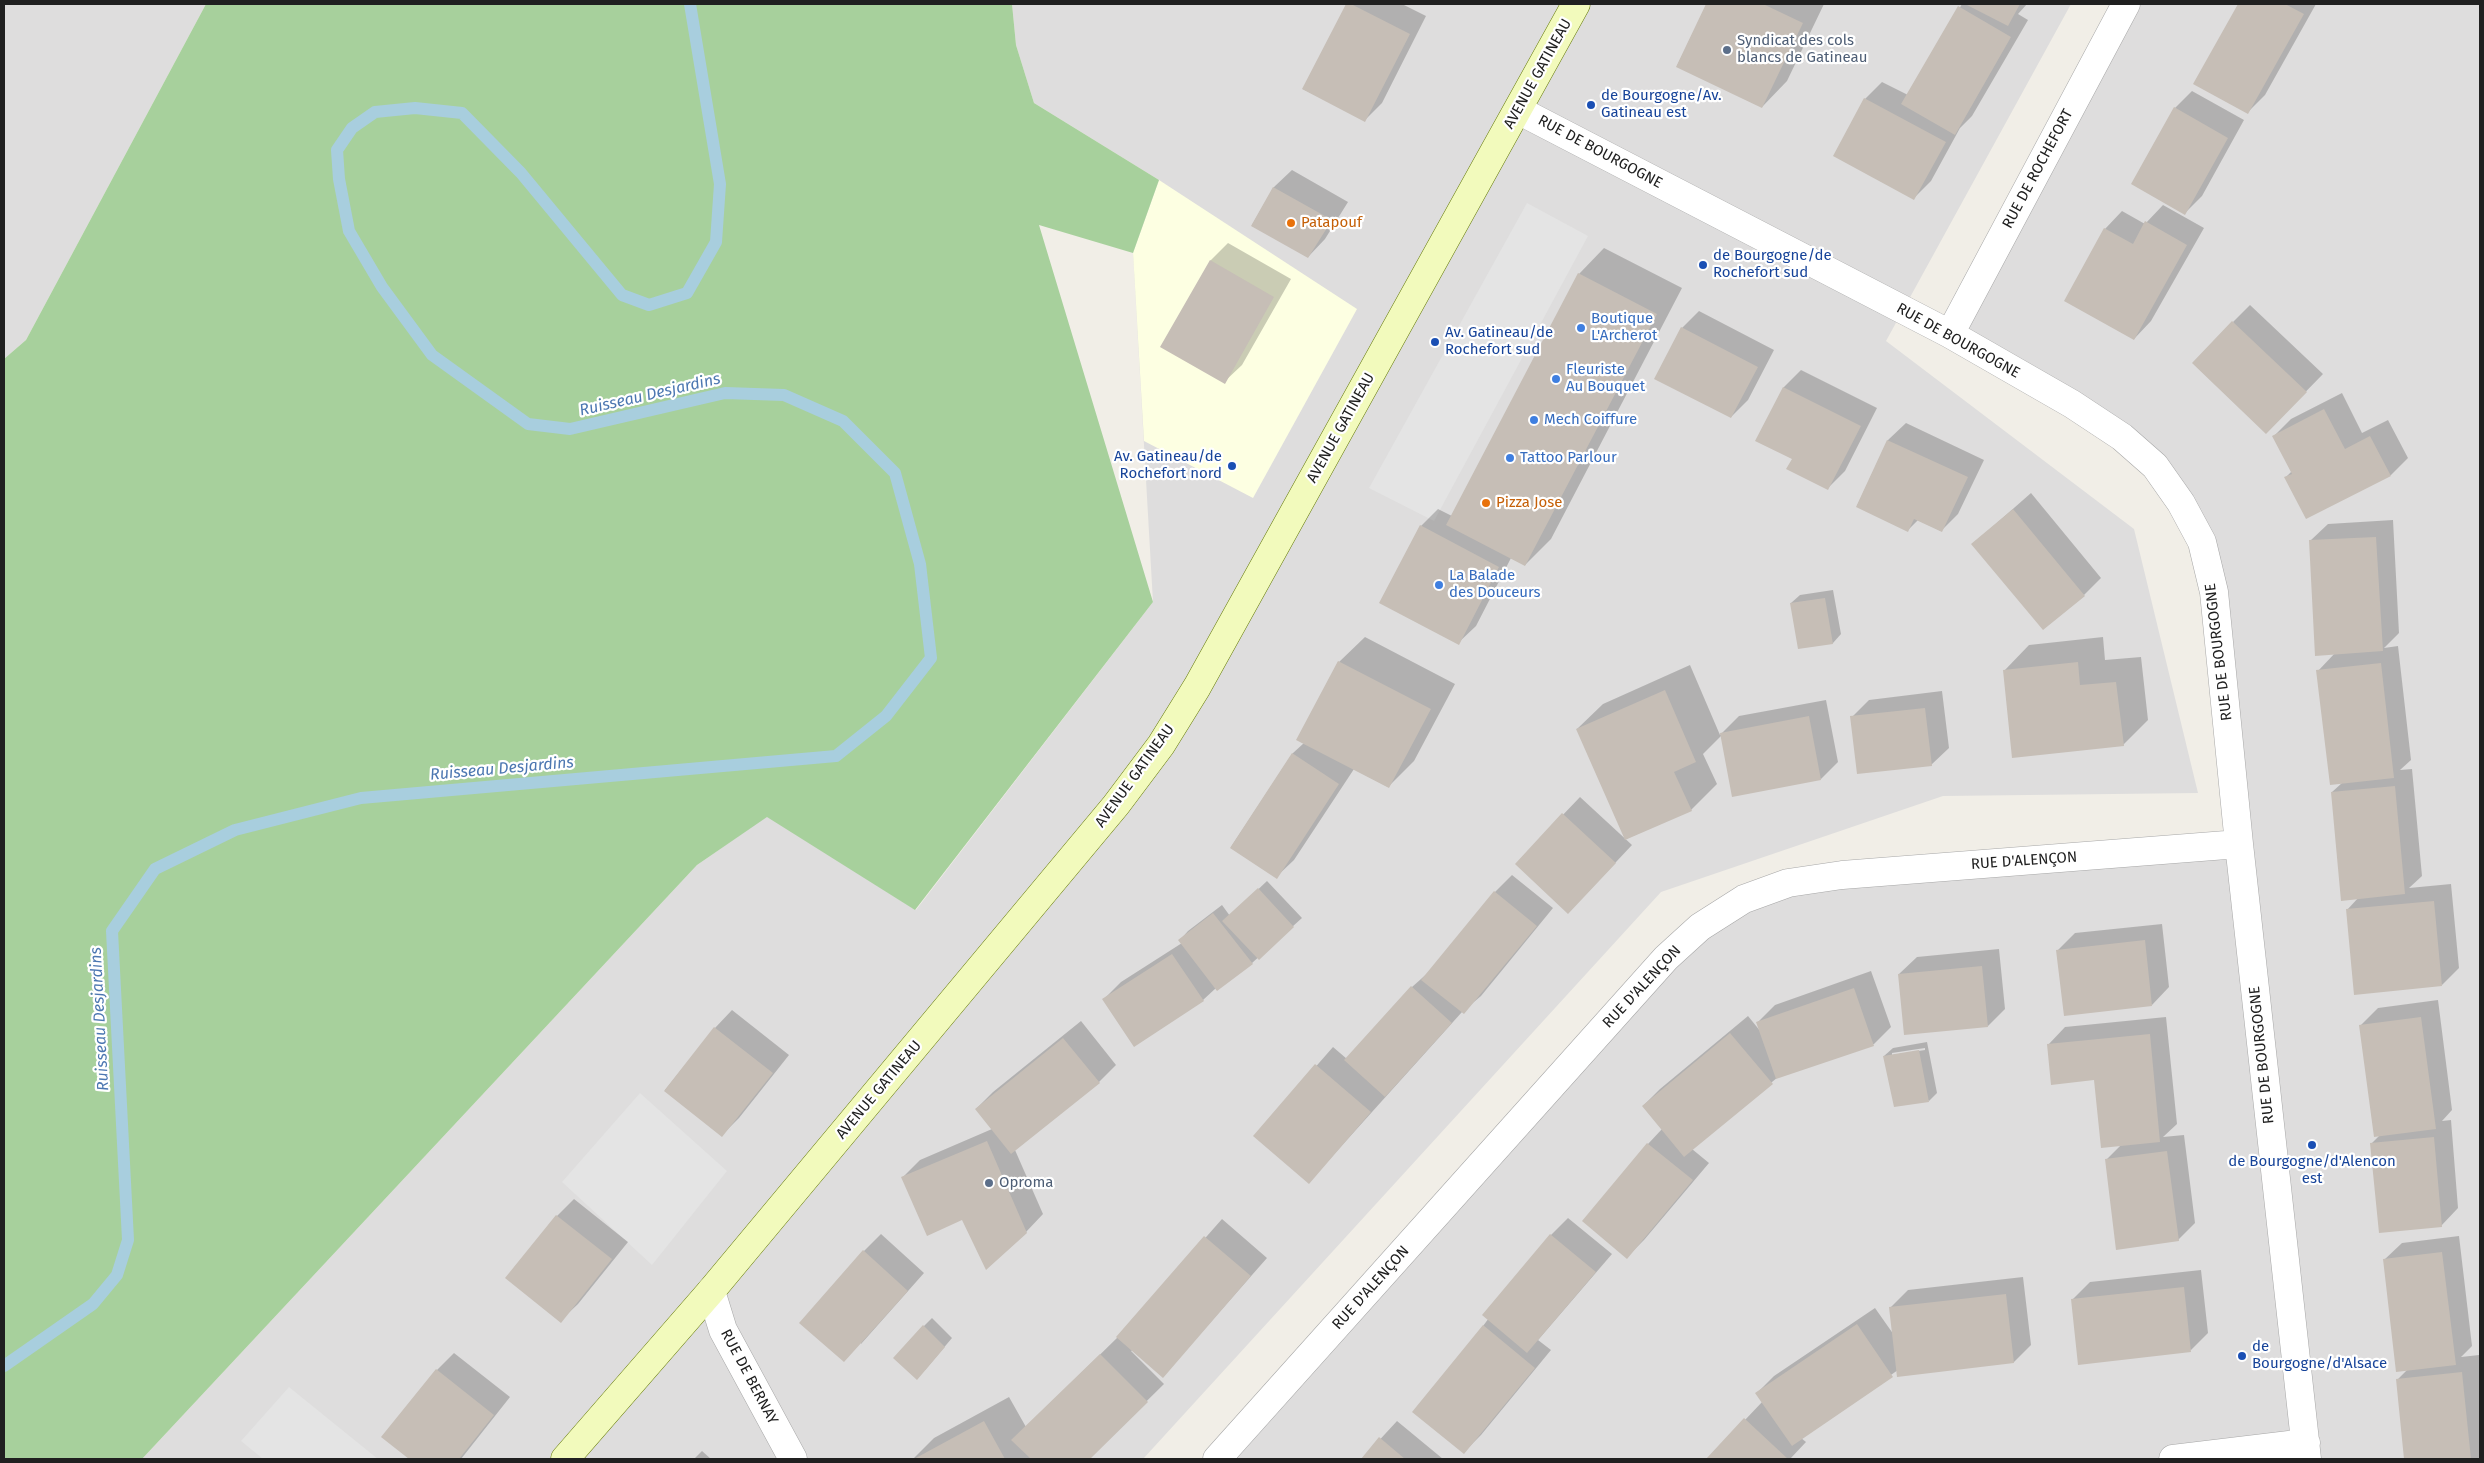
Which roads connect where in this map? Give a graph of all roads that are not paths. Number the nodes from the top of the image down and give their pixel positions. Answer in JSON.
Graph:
{"nodes":[{"id":1,"x":1576,"y":4,"type":"edge"},
{"id":2,"x":2126,"y":4,"type":"edge"},
{"id":3,"x":1518,"y":110,"type":"junction"},
{"id":4,"x":1950,"y":334,"type":"junction"},
{"id":5,"x":2239,"y":844,"type":"junction"},
{"id":6,"x":711,"y":1291,"type":"junction"},
{"id":7,"x":2306,"y":1451,"type":"edge"},
{"id":8,"x":565,"y":1459,"type":"edge"},
{"id":9,"x":793,"y":1459,"type":"edge"},
{"id":10,"x":1217,"y":1459,"type":"edge"},
{"id":11,"x":2173,"y":1459,"type":"edge"}],
"edges":[{"from":1,"to":3,"type":"street","name":"AVENUE GATINEAU"},
{"from":2,"to":4,"type":"street","name":"RUE DE ROCHEFORT"},
{"from":3,"to":4,"type":"street","name":"RUE DE BOURGOGNE"},
{"from":3,"to":6,"type":"street","name":"AVENUE GATINEAU"},
{"from":4,"to":5,"type":"street","name":"RUE DE BOURGOGNE"},
{"from":5,"to":7,"type":"street","name":"RUE DE BOURGOGNE"},
{"from":5,"to":10,"type":"street","name":"RUE D'ALENÇON"},
{"from":6,"to":8,"type":"street","name":"AVENUE GATINEAU"},
{"from":6,"to":9,"type":"street","name":"RUE DE BERNAY"},
{"from":7,"to":11,"type":"street"}]}
